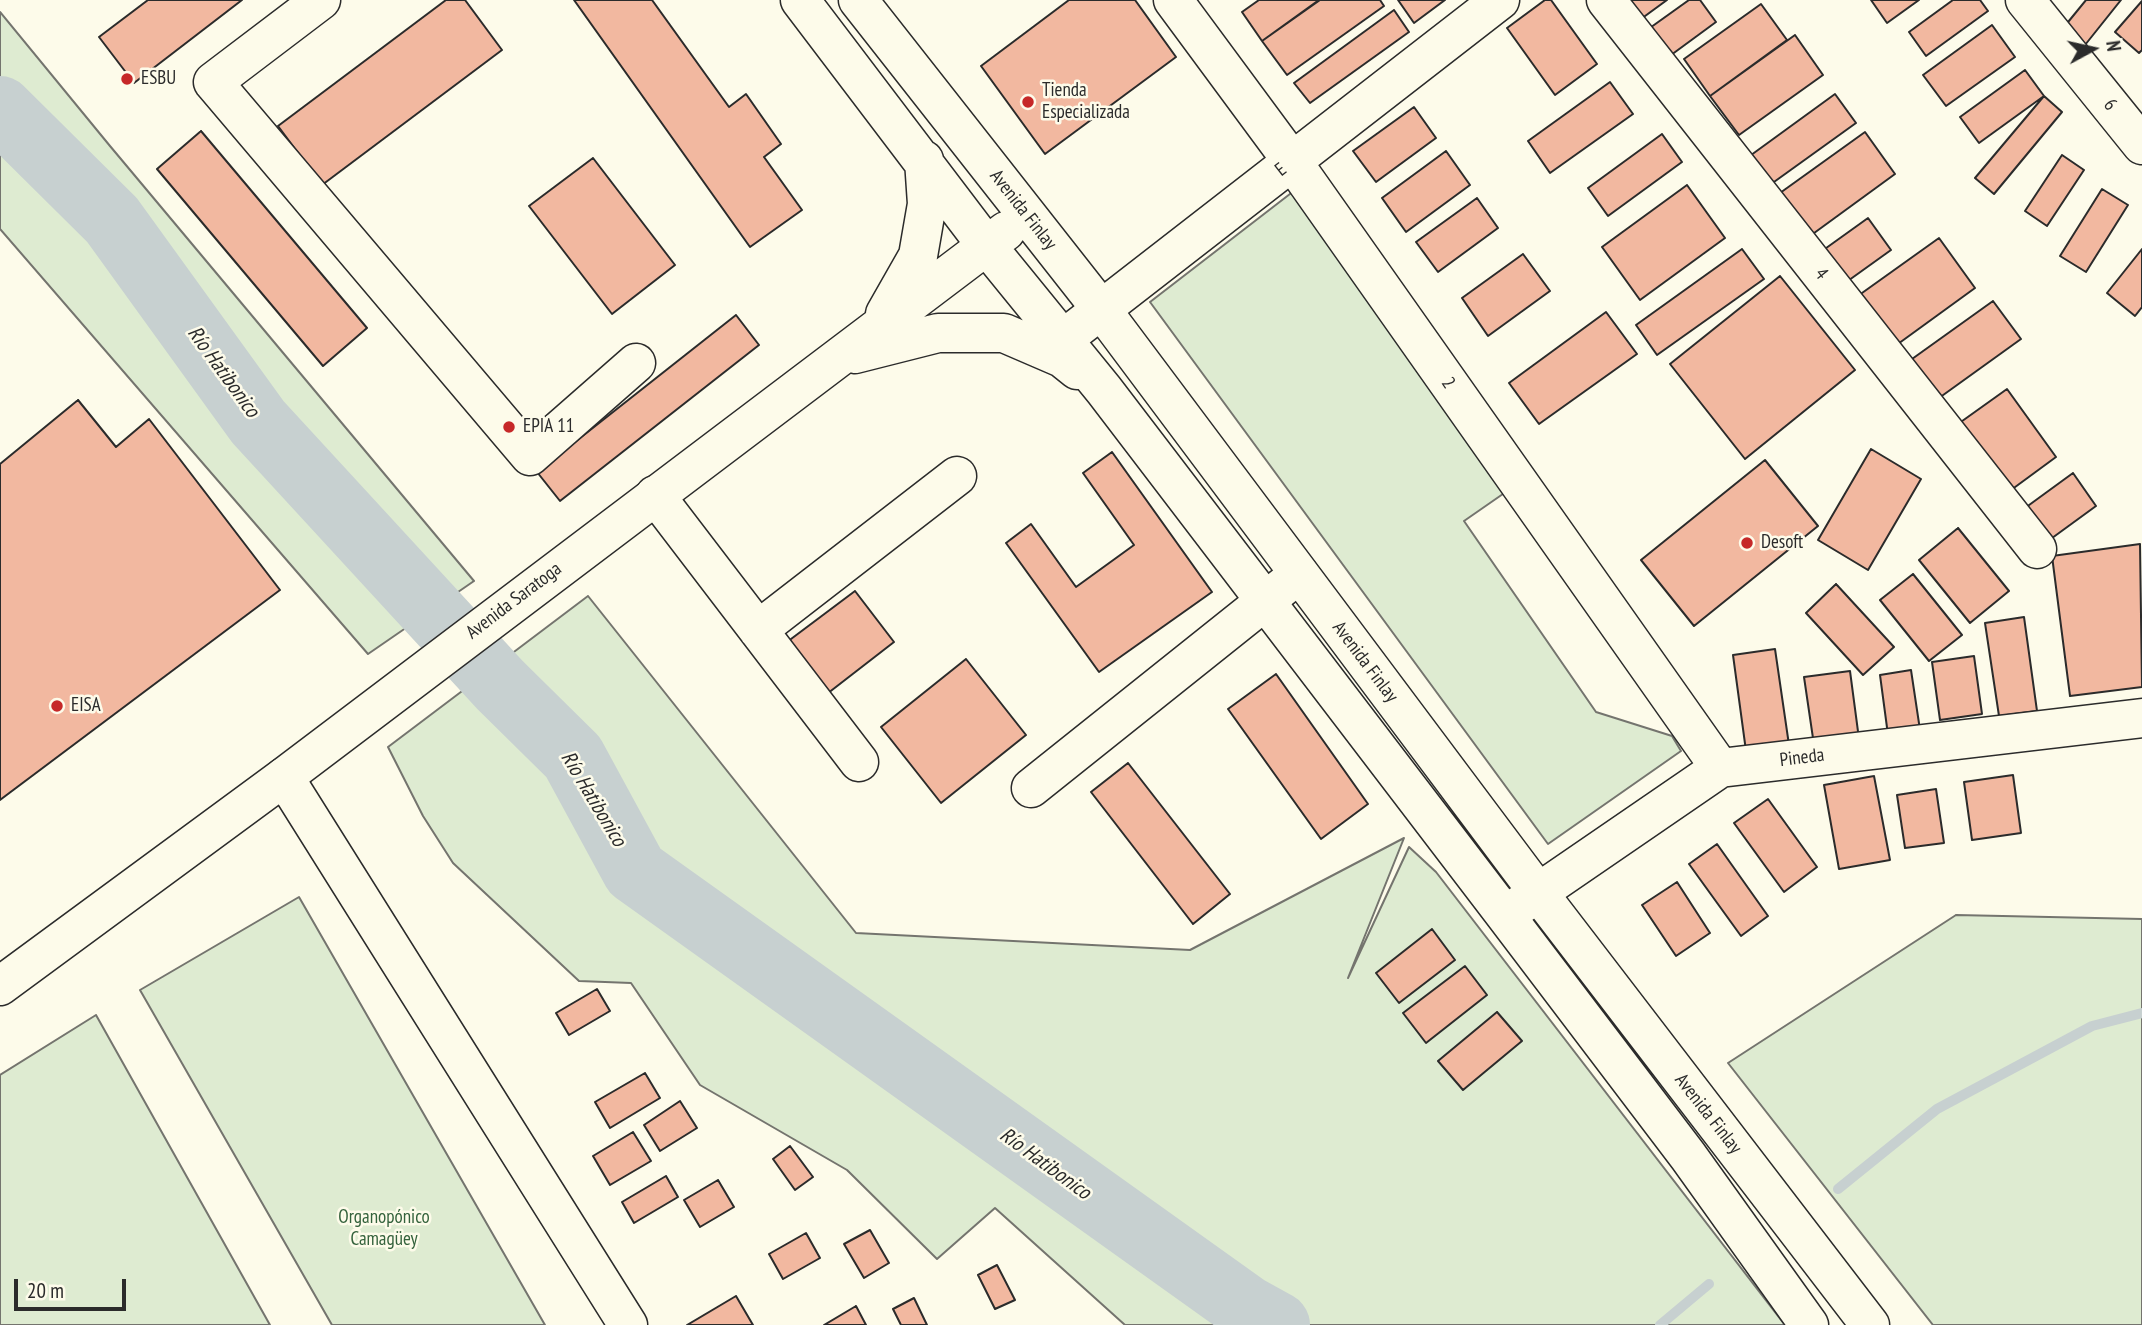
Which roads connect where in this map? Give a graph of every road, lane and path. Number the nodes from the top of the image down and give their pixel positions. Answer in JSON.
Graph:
{"nodes":[{"id":1,"x":321,"y":0,"type":"edge"},
{"id":2,"x":800,"y":0,"type":"edge"},
{"id":3,"x":858,"y":0,"type":"edge"},
{"id":4,"x":1173,"y":0,"type":"edge"},
{"id":5,"x":1500,"y":0,"type":"edge"},
{"id":6,"x":1606,"y":0,"type":"edge"},
{"id":7,"x":2025,"y":0,"type":"edge"},
{"id":8,"x":2142,"y":145,"type":"edge"},
{"id":9,"x":924,"y":160,"type":"junction"},
{"id":10,"x":1292,"y":161,"type":"junction"},
{"id":11,"x":1027,"y":215,"type":"junction"},
{"id":12,"x":986,"y":245,"type":"junction"},
{"id":13,"x":1101,"y":309,"type":"junction"},
{"id":14,"x":877,"y":328,"type":"junction"},
{"id":15,"x":1062,"y":340,"type":"junction"},
{"id":16,"x":836,"y":359,"type":"junction"},
{"id":17,"x":636,"y":363,"type":"dead end"},
{"id":18,"x":1104,"y":390,"type":"junction"},
{"id":19,"x":957,"y":476,"type":"dead end"},
{"id":20,"x":654,"y":495,"type":"junction"},
{"id":21,"x":2036,"y":548,"type":"dead end"},
{"id":22,"x":1299,"y":574,"type":"junction"},
{"id":23,"x":1265,"y":601,"type":"junction"},
{"id":24,"x":758,"y":630,"type":"junction"},
{"id":25,"x":2142,"y":718,"type":"edge"},
{"id":26,"x":859,"y":762,"type":"dead end"},
{"id":27,"x":1720,"y":768,"type":"junction"},
{"id":28,"x":284,"y":777,"type":"junction"},
{"id":29,"x":1031,"y":788,"type":"dead end"},
{"id":30,"x":1537,"y":891,"type":"junction"},
{"id":31,"x":1505,"y":915,"type":"junction"},
{"id":32,"x":0,"y":986,"type":"edge"},
{"id":33,"x":628,"y":1325,"type":"edge"},
{"id":34,"x":1809,"y":1325,"type":"edge"},
{"id":35,"x":1870,"y":1325,"type":"edge"}],
"edges":[{"from":1,"to":17,"type":"main road"},
{"from":2,"to":9,"type":"main road"},
{"from":3,"to":11,"type":"main road","name":"Avenida Finlay"},
{"from":4,"to":10,"type":"main road","name":"2"},
{"from":5,"to":10,"type":"main road","name":"E"},
{"from":6,"to":21,"type":"main road","name":"4"},
{"from":7,"to":8,"type":"main road","name":"6"},
{"from":9,"to":12,"type":"main road"},
{"from":9,"to":14,"type":"main road"},
{"from":10,"to":13,"type":"main road","name":"E"},
{"from":10,"to":27,"type":"main road","name":"2"},
{"from":11,"to":12,"type":"main road","name":"Avenida Saratoga"},
{"from":11,"to":13,"type":"main road","name":"Avenida Finlay"},
{"from":12,"to":14,"type":"main road","name":"Avenida Saratoga"},
{"from":12,"to":15,"type":"main road"},
{"from":13,"to":15,"type":"main road","name":"E"},
{"from":13,"to":22,"type":"main road","name":"Avenida Finlay"},
{"from":14,"to":16,"type":"main road","name":"Avenida Saratoga"},
{"from":15,"to":18,"type":"main road"},
{"from":16,"to":18,"type":"main road"},
{"from":16,"to":20,"type":"main road","name":"Avenida Saratoga"},
{"from":18,"to":23,"type":"main road"},
{"from":19,"to":24,"type":"main road"},
{"from":20,"to":24,"type":"main road"},
{"from":20,"to":28,"type":"main road","name":"Avenida Saratoga"},
{"from":22,"to":23,"type":"main road"},
{"from":22,"to":30,"type":"main road","name":"Avenida Finlay"},
{"from":23,"to":29,"type":"main road"},
{"from":23,"to":31,"type":"main road"},
{"from":24,"to":26,"type":"main road"},
{"from":25,"to":27,"type":"main road","name":"Pineda"},
{"from":27,"to":30,"type":"main road","name":"Pineda"},
{"from":28,"to":32,"type":"main road","name":"Avenida Saratoga"},
{"from":28,"to":33,"type":"main road"},
{"from":30,"to":31,"type":"main road","name":"Pineda"},
{"from":30,"to":35,"type":"main road","name":"Avenida Finlay"},
{"from":31,"to":34,"type":"main road"}]}
